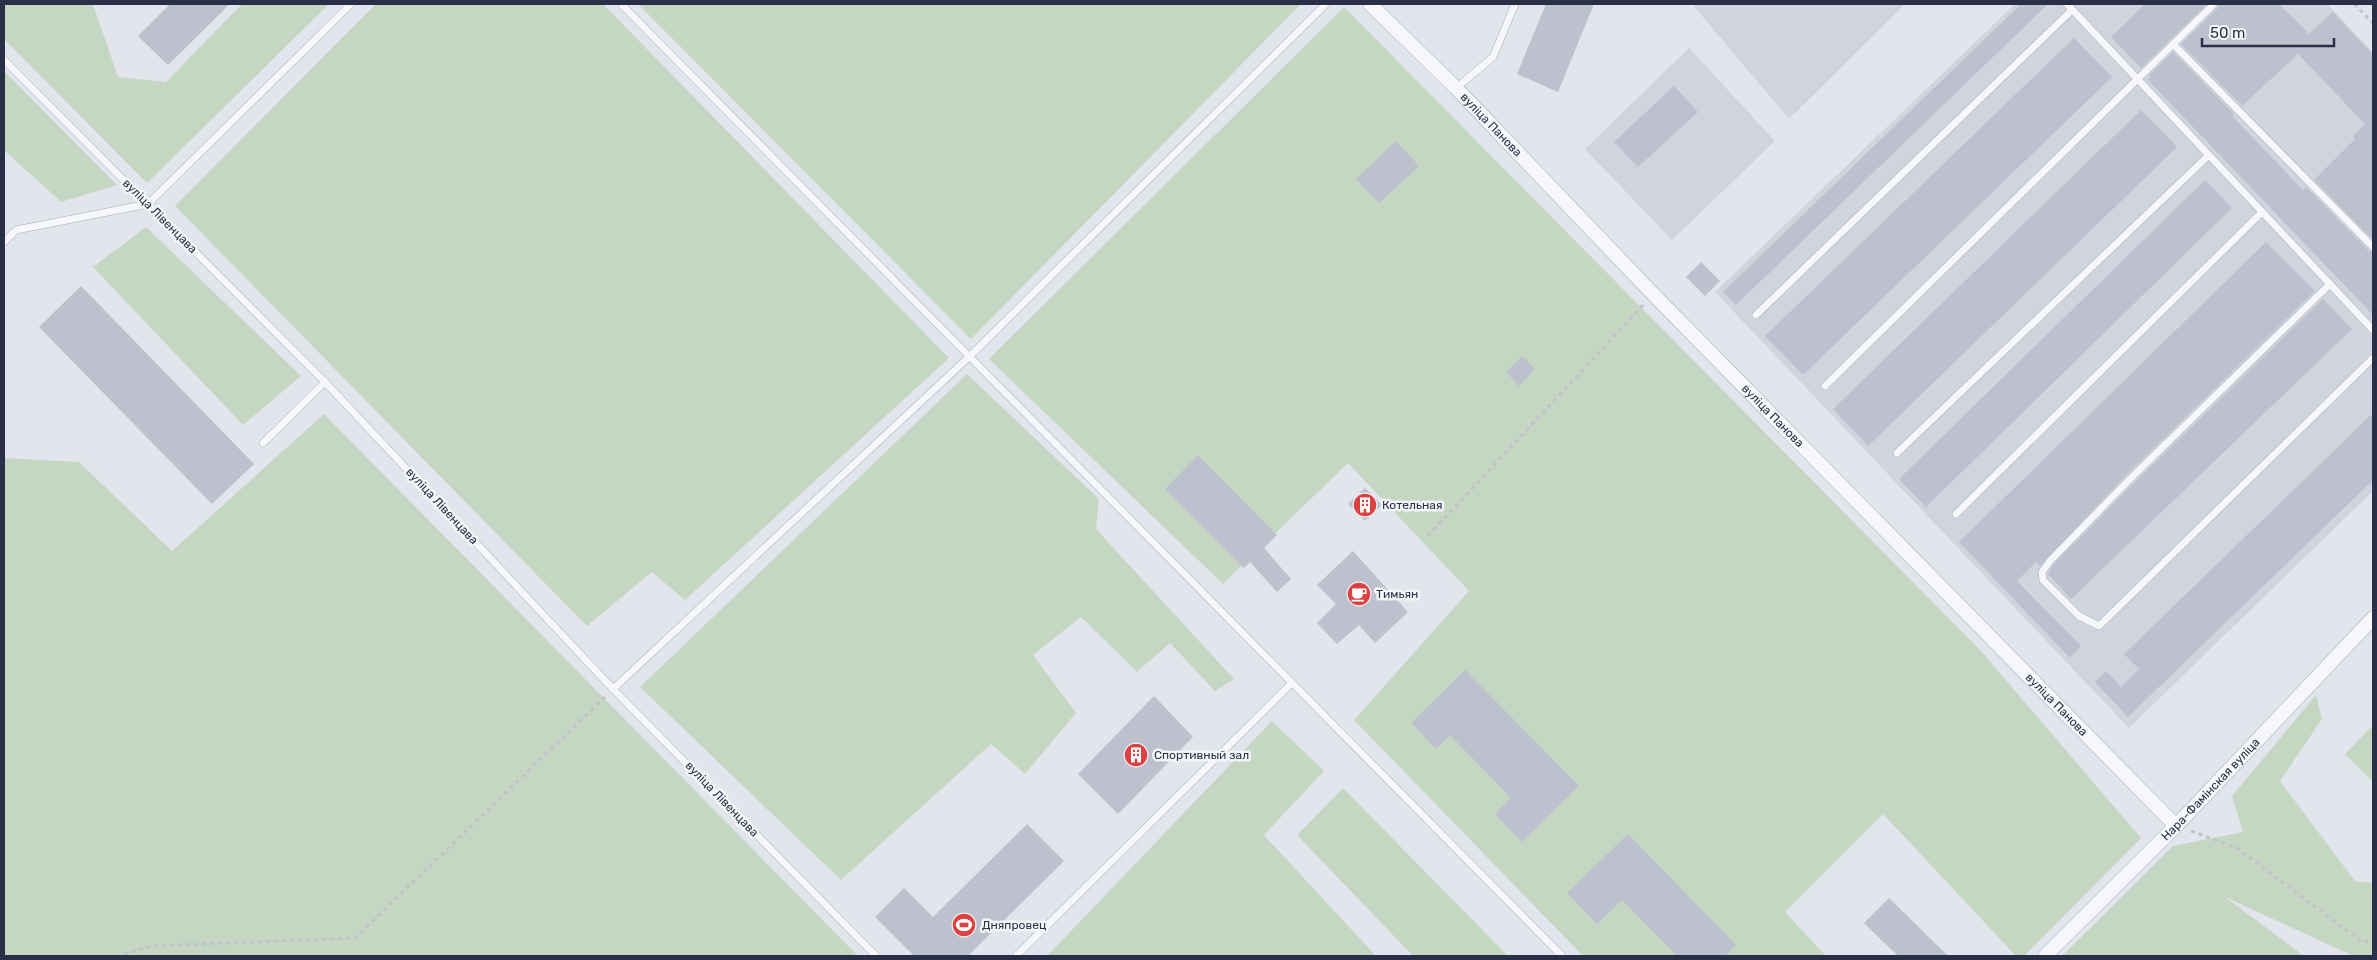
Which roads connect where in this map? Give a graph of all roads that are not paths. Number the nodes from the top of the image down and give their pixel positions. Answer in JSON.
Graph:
{"nodes":[{"id":1,"x":351,"y":4,"type":"edge"},
{"id":2,"x":621,"y":4,"type":"edge"},
{"id":3,"x":1326,"y":4,"type":"edge"},
{"id":4,"x":1370,"y":4,"type":"edge"},
{"id":5,"x":1516,"y":4,"type":"edge"},
{"id":6,"x":2067,"y":4,"type":"edge"},
{"id":7,"x":2214,"y":4,"type":"edge"},
{"id":8,"x":2072,"y":10,"type":"junction"},
{"id":9,"x":2173,"y":44,"type":"junction"},
{"id":10,"x":4,"y":60,"type":"edge"},
{"id":11,"x":2136,"y":80,"type":"junction"},
{"id":12,"x":1456,"y":88,"type":"junction"},
{"id":13,"x":2208,"y":156,"type":"junction"},
{"id":14,"x":148,"y":204,"type":"junction"},
{"id":15,"x":2261,"y":212,"type":"junction"},
{"id":16,"x":4,"y":242,"type":"edge"},
{"id":17,"x":2373,"y":247,"type":"edge"},
{"id":18,"x":2330,"y":284,"type":"junction"},
{"id":19,"x":1756,"y":315,"type":"dead end"},
{"id":20,"x":2373,"y":330,"type":"edge"},
{"id":21,"x":970,"y":356,"type":"junction"},
{"id":22,"x":2373,"y":358,"type":"edge"},
{"id":23,"x":325,"y":382,"type":"junction"},
{"id":24,"x":1825,"y":386,"type":"dead end"},
{"id":25,"x":263,"y":443,"type":"dead end"},
{"id":26,"x":1897,"y":452,"type":"dead end"},
{"id":27,"x":1956,"y":514,"type":"dead end"},
{"id":28,"x":2373,"y":618,"type":"edge"},
{"id":29,"x":1292,"y":683,"type":"junction"},
{"id":30,"x":613,"y":689,"type":"junction"},
{"id":31,"x":2176,"y":826,"type":"junction"},
{"id":32,"x":876,"y":956,"type":"edge"},
{"id":33,"x":1016,"y":956,"type":"edge"},
{"id":34,"x":1562,"y":956,"type":"edge"},
{"id":35,"x":2045,"y":956,"type":"edge"}],
"edges":[{"from":1,"to":14,"type":"lane"},
{"from":2,"to":21,"type":"lane"},
{"from":3,"to":21,"type":"lane"},
{"from":4,"to":12,"type":"street","name":"вуліца Панова"},
{"from":5,"to":12,"type":"lane"},
{"from":6,"to":8,"type":"lane"},
{"from":7,"to":9,"type":"lane"},
{"from":8,"to":11,"type":"lane"},
{"from":8,"to":19,"type":"lane"},
{"from":9,"to":11,"type":"lane"},
{"from":9,"to":17,"type":"lane"},
{"from":10,"to":14,"type":"lane","name":"вуліца Лівенцава"},
{"from":11,"to":13,"type":"lane"},
{"from":11,"to":24,"type":"lane"},
{"from":12,"to":31,"type":"street","name":"вуліца Панова"},
{"from":13,"to":15,"type":"lane"},
{"from":13,"to":26,"type":"lane"},
{"from":14,"to":16,"type":"lane"},
{"from":14,"to":23,"type":"lane","name":"вуліца Лівенцава"},
{"from":15,"to":18,"type":"lane"},
{"from":15,"to":27,"type":"lane"},
{"from":18,"to":20,"type":"lane"},
{"from":18,"to":22,"type":"lane"},
{"from":21,"to":29,"type":"lane"},
{"from":21,"to":30,"type":"lane"},
{"from":23,"to":25,"type":"lane"},
{"from":23,"to":30,"type":"lane","name":"вуліца Лівенцава"},
{"from":28,"to":31,"type":"street","name":"Нара-Фамінская вуліца"},
{"from":29,"to":33,"type":"lane"},
{"from":29,"to":34,"type":"lane"},
{"from":30,"to":32,"type":"lane","name":"вуліца Лівенцава"},
{"from":31,"to":35,"type":"street","name":"Нара-Фамінская вуліца"}]}
